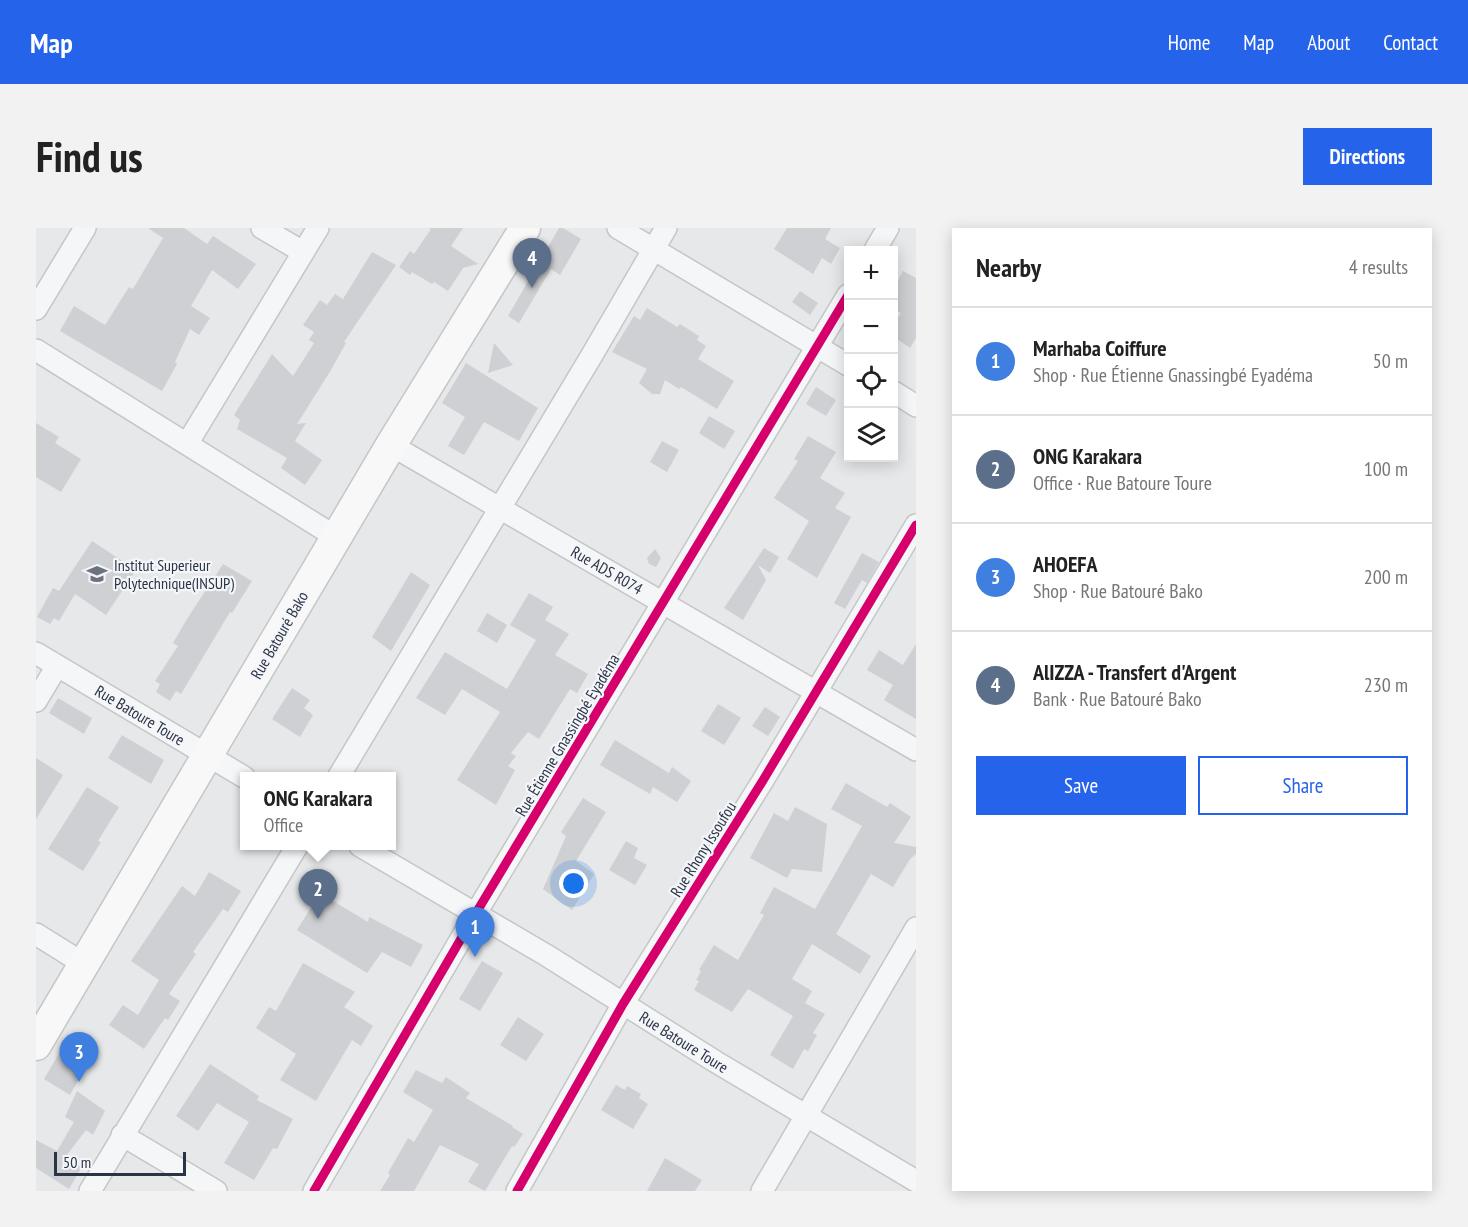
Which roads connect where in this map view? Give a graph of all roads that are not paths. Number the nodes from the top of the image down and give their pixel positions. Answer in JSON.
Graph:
{"nodes":[{"id":1,"x":86,"y":228,"type":"edge"},
{"id":2,"x":262,"y":228,"type":"edge"},
{"id":3,"x":318,"y":228,"type":"edge"},
{"id":4,"x":525,"y":228,"type":"edge"},
{"id":5,"x":618,"y":228,"type":"edge"},
{"id":6,"x":666,"y":228,"type":"edge"},
{"id":7,"x":888,"y":228,"type":"edge"},
{"id":8,"x":877,"y":246,"type":"edge"},
{"id":9,"x":654,"y":249,"type":"junction"},
{"id":10,"x":303,"y":252,"type":"junction"},
{"id":11,"x":846,"y":300,"type":"edge"},
{"id":12,"x":36,"y":309,"type":"edge"},
{"id":13,"x":818,"y":347,"type":"junction"},
{"id":14,"x":36,"y":350,"type":"edge"},
{"id":15,"x":844,"y":362,"type":"edge"},
{"id":16,"x":898,"y":395,"type":"edge"},
{"id":17,"x":916,"y":406,"type":"edge"},
{"id":18,"x":188,"y":444,"type":"junction"},
{"id":19,"x":391,"y":445,"type":"junction"},
{"id":20,"x":501,"y":508,"type":"junction"},
{"id":21,"x":916,"y":525,"type":"edge"},
{"id":22,"x":336,"y":537,"type":"junction"},
{"id":23,"x":664,"y":602,"type":"junction"},
{"id":24,"x":36,"y":654,"type":"edge"},
{"id":25,"x":57,"y":666,"type":"junction"},
{"id":26,"x":816,"y":690,"type":"junction"},
{"id":27,"x":36,"y":701,"type":"edge"},
{"id":28,"x":916,"y":750,"type":"edge"},
{"id":29,"x":207,"y":755,"type":"junction"},
{"id":30,"x":342,"y":772,"type":"edge"},
{"id":31,"x":240,"y":775,"type":"edge"},
{"id":32,"x":295,"y":850,"type":"edge"},
{"id":33,"x":367,"y":850,"type":"edge"},
{"id":34,"x":476,"y":913,"type":"junction"},
{"id":35,"x":916,"y":928,"type":"edge"},
{"id":36,"x":36,"y":934,"type":"edge"},
{"id":37,"x":84,"y":964,"type":"junction"},
{"id":38,"x":624,"y":1004,"type":"junction"},
{"id":39,"x":36,"y":1045,"type":"edge"},
{"id":40,"x":807,"y":1116,"type":"junction"},
{"id":41,"x":122,"y":1135,"type":"junction"},
{"id":42,"x":916,"y":1181,"type":"edge"},
{"id":43,"x":90,"y":1191,"type":"edge"},
{"id":44,"x":216,"y":1191,"type":"edge"},
{"id":45,"x":314,"y":1191,"type":"edge"},
{"id":46,"x":517,"y":1191,"type":"edge"},
{"id":47,"x":762,"y":1191,"type":"edge"}],
"edges":[{"from":1,"to":12,"type":"street"},
{"from":2,"to":10,"type":"street"},
{"from":3,"to":10,"type":"street"},
{"from":4,"to":19,"type":"main road","name":"Rue Batouré Bako"},
{"from":5,"to":9,"type":"street"},
{"from":6,"to":9,"type":"street"},
{"from":7,"to":8,"type":"street"},
{"from":9,"to":13,"type":"street"},
{"from":9,"to":20,"type":"street"},
{"from":10,"to":18,"type":"street"},
{"from":11,"to":13,"type":"street","name":"Rue Étienne Gnassingbé Eyadéma"},
{"from":13,"to":15,"type":"street"},
{"from":13,"to":23,"type":"street","name":"Rue Étienne Gnassingbé Eyadéma"},
{"from":14,"to":18,"type":"street"},
{"from":16,"to":17,"type":"street"},
{"from":18,"to":22,"type":"street"},
{"from":19,"to":20,"type":"street","name":"Rue ADS R074"},
{"from":19,"to":22,"type":"main road","name":"Rue Batouré Bako"},
{"from":20,"to":23,"type":"street","name":"Rue ADS R074"},
{"from":20,"to":30,"type":"street"},
{"from":21,"to":26,"type":"street","name":"Rue Rhony Issoufou"},
{"from":22,"to":29,"type":"main road","name":"Rue Batouré Bako"},
{"from":23,"to":26,"type":"street","name":"Rue ADS R074"},
{"from":23,"to":34,"type":"street","name":"Rue Étienne Gnassingbé Eyadéma"},
{"from":24,"to":25,"type":"street","name":"Rue Batoure Toure"},
{"from":25,"to":27,"type":"street"},
{"from":25,"to":29,"type":"street","name":"Rue Batoure Toure"},
{"from":26,"to":28,"type":"street","name":"Rue ADS R074"},
{"from":26,"to":38,"type":"street","name":"Rue Rhony Issoufou"},
{"from":29,"to":31,"type":"street","name":"Rue Batoure Toure"},
{"from":29,"to":37,"type":"main road","name":"Rue Batouré Bako"},
{"from":32,"to":41,"type":"street"},
{"from":33,"to":34,"type":"street","name":"Rue Batoure Toure"},
{"from":34,"to":38,"type":"street","name":"Rue Batoure Toure"},
{"from":34,"to":45,"type":"street","name":"Rue Étienne Gnassingbé Eyadéma"},
{"from":35,"to":40,"type":"street"},
{"from":36,"to":37,"type":"street"},
{"from":37,"to":39,"type":"main road","name":"Rue Batouré Bako"},
{"from":38,"to":40,"type":"street","name":"Rue Batoure Toure"},
{"from":38,"to":46,"type":"street","name":"Rue Rhony Issoufou"},
{"from":40,"to":42,"type":"street","name":"Rue Batoure Toure"},
{"from":40,"to":47,"type":"street"},
{"from":41,"to":43,"type":"street"},
{"from":41,"to":44,"type":"street"}]}
